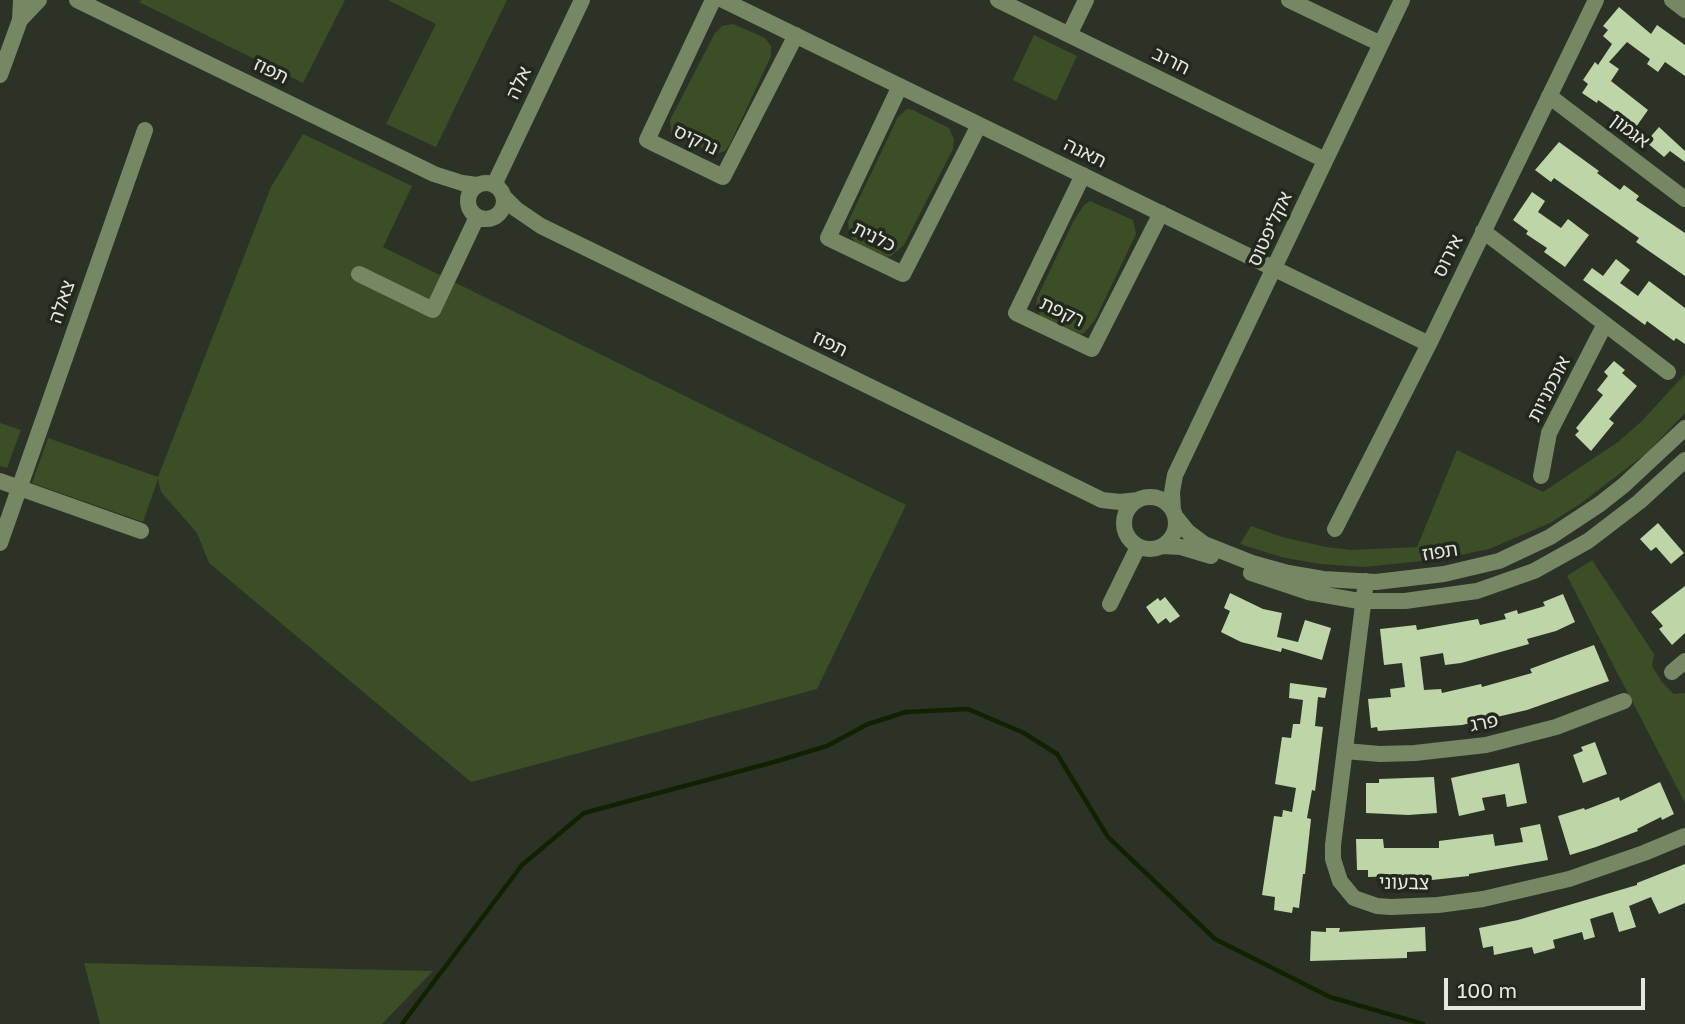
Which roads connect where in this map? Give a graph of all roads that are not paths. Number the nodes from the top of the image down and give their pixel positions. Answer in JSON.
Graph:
{"nodes":[{"id":1,"x":21,"y":0,"type":"edge"},
{"id":2,"x":40,"y":0,"type":"edge"},
{"id":3,"x":582,"y":0,"type":"edge"},
{"id":4,"x":713,"y":0,"type":"edge"},
{"id":5,"x":723,"y":0,"type":"edge"},
{"id":6,"x":998,"y":0,"type":"edge"},
{"id":7,"x":1086,"y":0,"type":"edge"},
{"id":8,"x":1289,"y":0,"type":"edge"},
{"id":9,"x":1402,"y":0,"type":"edge"},
{"id":10,"x":1596,"y":0,"type":"edge"},
{"id":11,"x":1672,"y":0,"type":"edge"},
{"id":12,"x":84,"y":2,"type":"edge"},
{"id":13,"x":1685,"y":10,"type":"edge"},
{"id":14,"x":20,"y":20,"type":"junction"},
{"id":15,"x":1069,"y":35,"type":"junction"},
{"id":16,"x":796,"y":36,"type":"junction"},
{"id":17,"x":1381,"y":44,"type":"junction"},
{"id":18,"x":0,"y":75,"type":"edge"},
{"id":19,"x":900,"y":86,"type":"junction"},
{"id":20,"x":1549,"y":96,"type":"junction"},
{"id":21,"x":979,"y":125,"type":"junction"},
{"id":22,"x":145,"y":130,"type":"dead end"},
{"id":23,"x":1325,"y":160,"type":"junction"},
{"id":24,"x":434,"y":174,"type":"junction"},
{"id":25,"x":1083,"y":175,"type":"junction"},
{"id":26,"x":491,"y":188,"type":"junction"},
{"id":27,"x":1685,"y":199,"type":"edge"},
{"id":28,"x":480,"y":213,"type":"junction"},
{"id":29,"x":1161,"y":213,"type":"junction"},
{"id":30,"x":541,"y":226,"type":"junction"},
{"id":31,"x":1483,"y":232,"type":"junction"},
{"id":32,"x":1274,"y":268,"type":"junction"},
{"id":33,"x":359,"y":274,"type":"dead end"},
{"id":34,"x":1605,"y":324,"type":"junction"},
{"id":35,"x":1429,"y":344,"type":"junction"},
{"id":36,"x":1668,"y":372,"type":"dead end"},
{"id":37,"x":1685,"y":428,"type":"edge"},
{"id":38,"x":1685,"y":460,"type":"edge"},
{"id":39,"x":1175,"y":475,"type":"junction"},
{"id":40,"x":1541,"y":476,"type":"dead end"},
{"id":41,"x":0,"y":481,"type":"edge"},
{"id":42,"x":20,"y":488,"type":"junction"},
{"id":43,"x":1140,"y":499,"type":"junction"},
{"id":44,"x":1102,"y":500,"type":"junction"},
{"id":45,"x":1174,"y":513,"type":"junction"},
{"id":46,"x":1125,"y":527,"type":"junction"},
{"id":47,"x":1335,"y":529,"type":"dead end"},
{"id":48,"x":141,"y":531,"type":"dead end"},
{"id":49,"x":0,"y":543,"type":"edge"},
{"id":50,"x":1163,"y":546,"type":"junction"},
{"id":51,"x":1138,"y":547,"type":"junction"},
{"id":52,"x":1366,"y":582,"type":"junction"},
{"id":53,"x":1364,"y":601,"type":"junction"},
{"id":54,"x":1110,"y":604,"type":"dead end"},
{"id":55,"x":1685,"y":661,"type":"edge"},
{"id":56,"x":1672,"y":672,"type":"dead end"},
{"id":57,"x":1625,"y":701,"type":"dead end"},
{"id":58,"x":1345,"y":751,"type":"junction"},
{"id":59,"x":1685,"y":836,"type":"edge"}],
"edges":[{"from":1,"to":14,"type":"street"},
{"from":2,"to":14,"type":"street"},
{"from":3,"to":26,"type":"street","name":"אלה"},
{"from":4,"to":16,"type":"street","name":"נרקיס"},
{"from":5,"to":16,"type":"street","name":"תאנה"},
{"from":6,"to":15,"type":"street","name":"חרוב"},
{"from":7,"to":15,"type":"street"},
{"from":8,"to":17,"type":"street"},
{"from":9,"to":17,"type":"street","name":"אקליפטוס"},
{"from":10,"to":20,"type":"street","name":"אירוס"},
{"from":11,"to":13,"type":"street"},
{"from":12,"to":24,"type":"street","name":"תפוז"},
{"from":14,"to":18,"type":"street"},
{"from":15,"to":23,"type":"street","name":"חרוב"},
{"from":16,"to":19,"type":"street","name":"תאנה"},
{"from":17,"to":23,"type":"street","name":"אקליפטוס"},
{"from":19,"to":21,"type":"street","name":"תאנה"},
{"from":19,"to":21,"type":"street","name":"כלנית"},
{"from":20,"to":27,"type":"street","name":"אגמון"},
{"from":20,"to":31,"type":"street","name":"אירוס"},
{"from":21,"to":25,"type":"street","name":"תאנה"},
{"from":22,"to":42,"type":"street","name":"צאלה"},
{"from":23,"to":32,"type":"street","name":"אקליפטוס"},
{"from":24,"to":26,"type":"street","name":"תפוז"},
{"from":24,"to":28,"type":"street","name":"תפוז"},
{"from":25,"to":29,"type":"street","name":"תאנה"},
{"from":25,"to":29,"type":"street","name":"רקפת"},
{"from":26,"to":28,"type":"street"},
{"from":26,"to":28,"type":"street"},
{"from":26,"to":30,"type":"street","name":"תפוז"},
{"from":28,"to":30,"type":"street","name":"תפוז"},
{"from":28,"to":33,"type":"street"},
{"from":29,"to":32,"type":"street","name":"תאנה"},
{"from":30,"to":44,"type":"street","name":"תפוז"},
{"from":31,"to":34,"type":"street"},
{"from":31,"to":35,"type":"street","name":"אירוס"},
{"from":32,"to":35,"type":"street","name":"תאנה"},
{"from":32,"to":39,"type":"street","name":"אקליפטוס"},
{"from":34,"to":36,"type":"street"},
{"from":34,"to":40,"type":"street","name":"אוכמניות"},
{"from":35,"to":47,"type":"street","name":"אירוס"},
{"from":37,"to":52,"type":"street","name":"תפוז"},
{"from":38,"to":53,"type":"street"},
{"from":39,"to":43,"type":"street","name":"אקליפטוס"},
{"from":39,"to":45,"type":"street","name":"אקליפטוס"},
{"from":41,"to":42,"type":"street"},
{"from":42,"to":48,"type":"street"},
{"from":42,"to":49,"type":"street","name":"צאלה"},
{"from":43,"to":44,"type":"street","name":"תפוז"},
{"from":43,"to":45,"type":"street"},
{"from":43,"to":46,"type":"street"},
{"from":44,"to":46,"type":"street","name":"תפוז"},
{"from":45,"to":50,"type":"street"},
{"from":45,"to":52,"type":"street","name":"תפוז"},
{"from":46,"to":51,"type":"street"},
{"from":50,"to":51,"type":"street"},
{"from":50,"to":53,"type":"street"},
{"from":51,"to":54,"type":"street"},
{"from":52,"to":53,"type":"street","name":"צבעוני"},
{"from":53,"to":58,"type":"street","name":"צבעוני"},
{"from":55,"to":56,"type":"street"},
{"from":57,"to":58,"type":"street","name":"פרג"},
{"from":58,"to":59,"type":"street","name":"צבעוני"}]}
